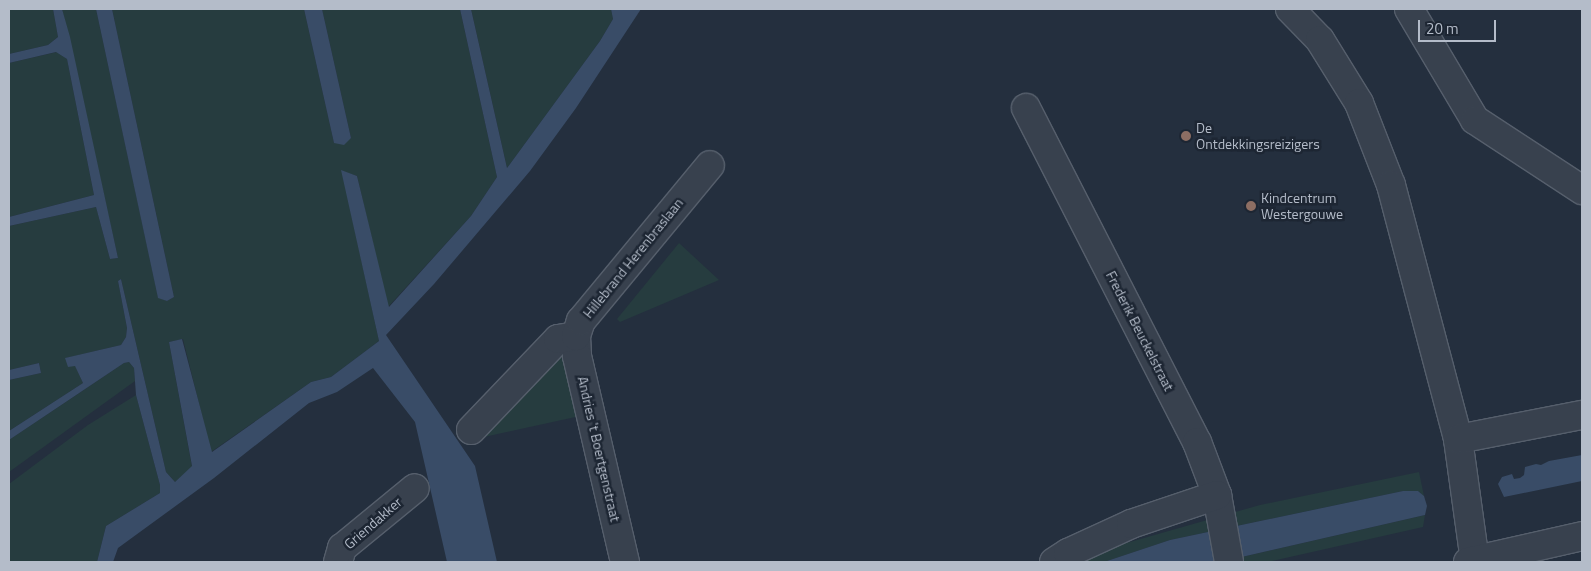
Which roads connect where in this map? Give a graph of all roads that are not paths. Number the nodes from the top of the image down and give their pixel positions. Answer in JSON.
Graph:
{"nodes":[{"id":1,"x":1290,"y":9,"type":"edge"},
{"id":2,"x":1409,"y":9,"type":"edge"},
{"id":3,"x":1026,"y":108,"type":"dead end"},
{"id":4,"x":710,"y":165,"type":"dead end"},
{"id":5,"x":1582,"y":190,"type":"edge"},
{"id":6,"x":576,"y":336,"type":"junction"},
{"id":7,"x":1582,"y":415,"type":"edge"},
{"id":8,"x":471,"y":430,"type":"dead end"},
{"id":9,"x":1458,"y":439,"type":"junction"},
{"id":10,"x":415,"y":488,"type":"dead end"},
{"id":11,"x":1217,"y":495,"type":"junction"},
{"id":12,"x":1582,"y":536,"type":"edge"},
{"id":13,"x":338,"y":562,"type":"edge"},
{"id":14,"x":624,"y":562,"type":"edge"},
{"id":15,"x":1054,"y":562,"type":"edge"},
{"id":16,"x":1229,"y":562,"type":"edge"},
{"id":17,"x":1472,"y":562,"type":"edge"}],
"edges":[{"from":1,"to":9,"type":"street"},
{"from":2,"to":5,"type":"street"},
{"from":3,"to":11,"type":"street","name":"Frederik Beuckelstraat"},
{"from":4,"to":6,"type":"street","name":"Hillebrand Herenbraslaan"},
{"from":6,"to":8,"type":"street"},
{"from":6,"to":14,"type":"street","name":"Andries 't Boertgenstraat"},
{"from":7,"to":9,"type":"street"},
{"from":9,"to":17,"type":"street"},
{"from":10,"to":13,"type":"street","name":"Griendakker"},
{"from":11,"to":15,"type":"street"},
{"from":11,"to":16,"type":"street","name":"Frederik Beuckelstraat"},
{"from":12,"to":17,"type":"street"}]}
